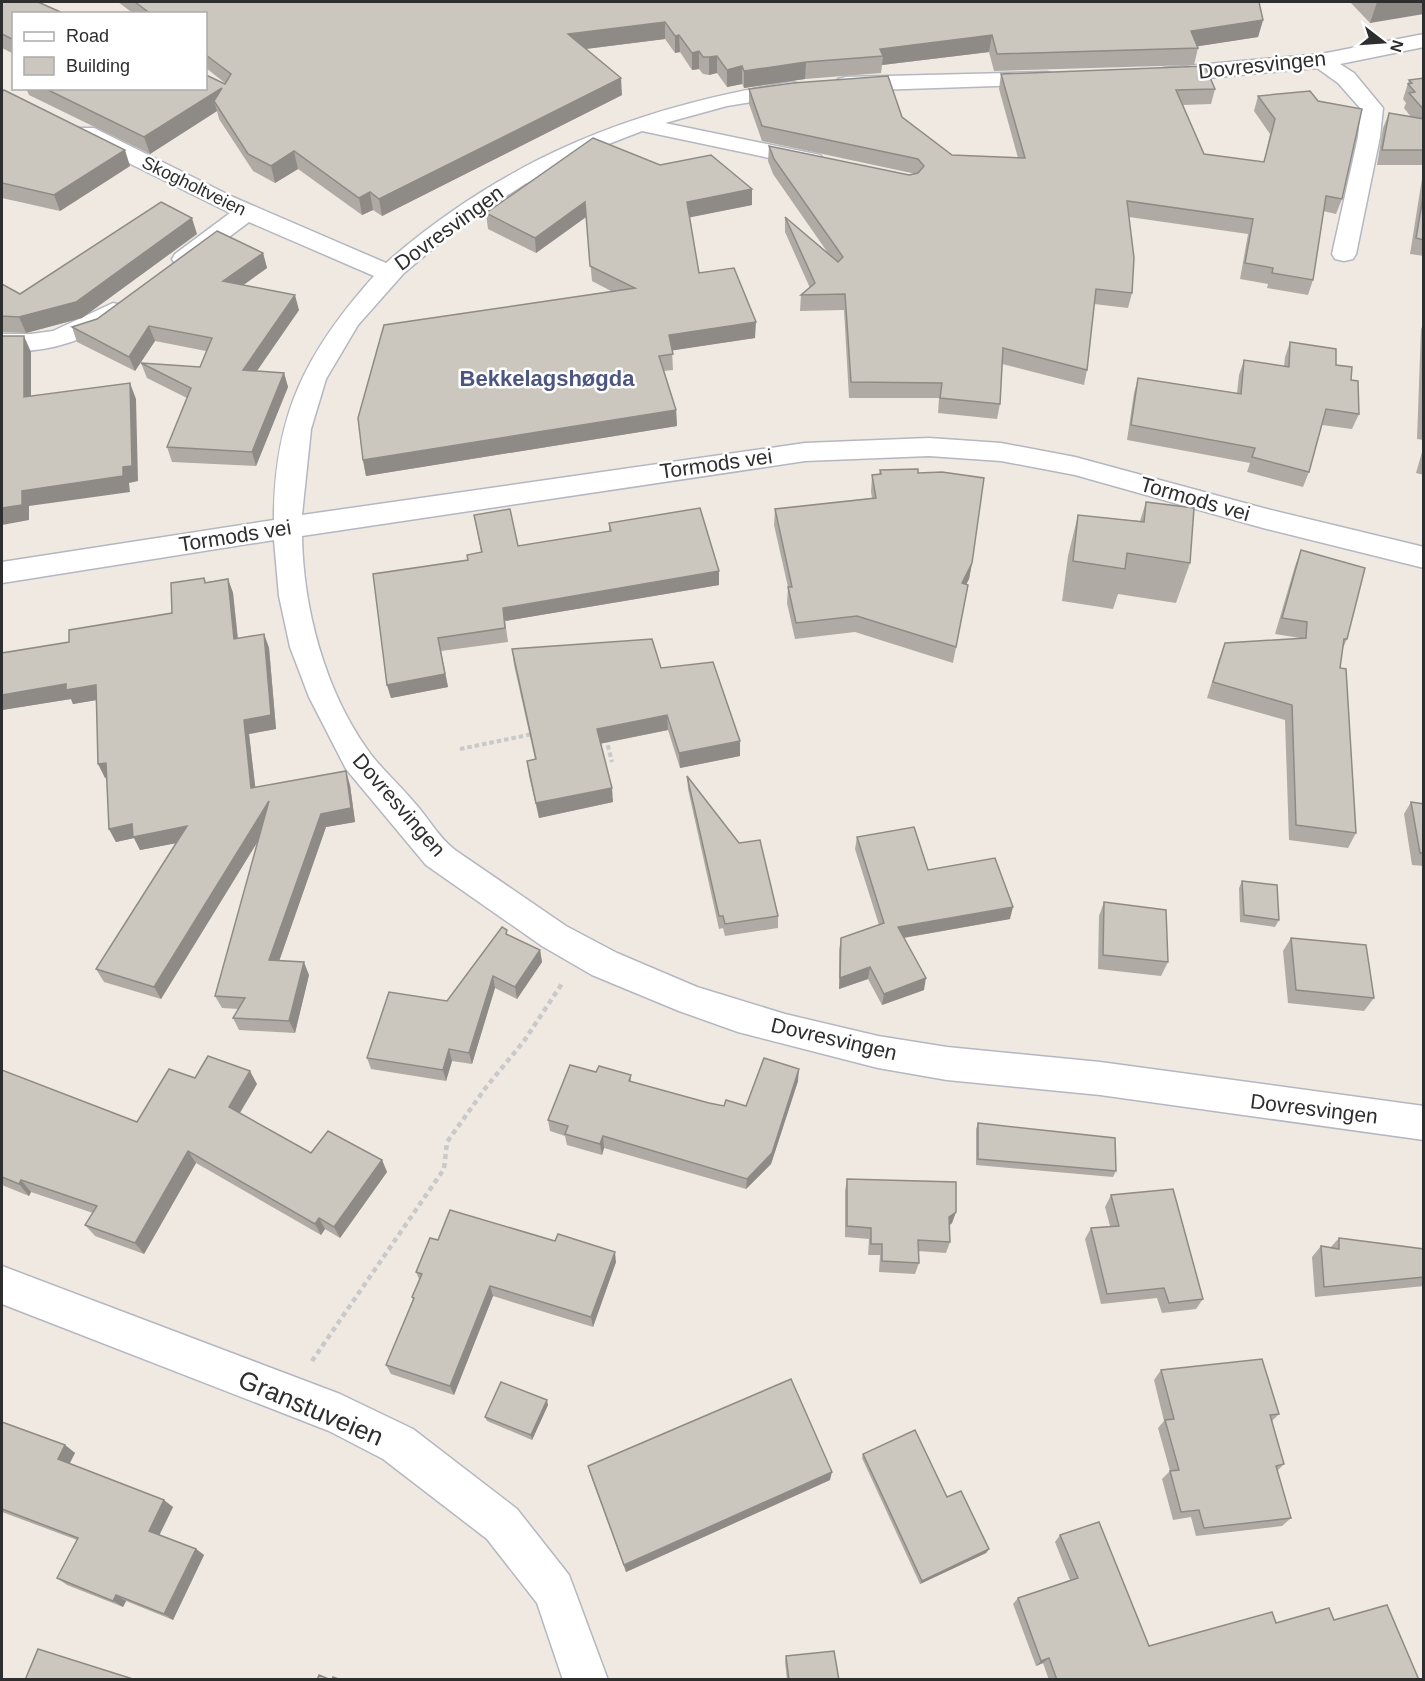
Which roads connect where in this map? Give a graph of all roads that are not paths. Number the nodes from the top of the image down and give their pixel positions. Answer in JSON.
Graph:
{"nodes":[{"id":1,"x":1424,"y":40,"type":"edge"},
{"id":2,"x":1321,"y":61,"type":"junction"},
{"id":3,"x":1132,"y":77,"type":"edge"},
{"id":4,"x":1077,"y":79,"type":"edge"},
{"id":5,"x":66,"y":123,"type":"edge"},
{"id":6,"x":637,"y":124,"type":"junction"},
{"id":7,"x":836,"y":165,"type":"edge"},
{"id":8,"x":247,"y":212,"type":"junction"},
{"id":9,"x":1344,"y":255,"type":"dead end"},
{"id":10,"x":167,"y":272,"type":"edge"},
{"id":11,"x":389,"y":272,"type":"junction"},
{"id":12,"x":135,"y":296,"type":"edge"},
{"id":13,"x":2,"y":342,"type":"edge"},
{"id":14,"x":288,"y":528,"type":"junction"},
{"id":15,"x":1424,"y":558,"type":"edge"},
{"id":16,"x":2,"y":573,"type":"edge"},
{"id":17,"x":1424,"y":1123,"type":"edge"},
{"id":18,"x":2,"y":1285,"type":"edge"},
{"id":19,"x":586,"y":1680,"type":"edge"}],
"edges":[{"from":1,"to":2,"type":"street","name":"Dovresvingen"},
{"from":2,"to":3,"type":"street","name":"Dovresvingen"},
{"from":2,"to":9,"type":"street"},
{"from":4,"to":6,"type":"street","name":"Dovresvingen"},
{"from":5,"to":8,"type":"street","name":"Skogholtveien"},
{"from":6,"to":7,"type":"street"},
{"from":6,"to":11,"type":"street","name":"Dovresvingen"},
{"from":8,"to":10,"type":"street"},
{"from":8,"to":11,"type":"street","name":"Skogholtveien"},
{"from":11,"to":14,"type":"street","name":"Dovresvingen"},
{"from":12,"to":13,"type":"street"},
{"from":14,"to":15,"type":"street","name":"Tormods vei"},
{"from":14,"to":16,"type":"street","name":"Tormods vei"},
{"from":14,"to":17,"type":"street","name":"Dovresvingen"},
{"from":18,"to":19,"type":"street","name":"Granstuveien"}]}
